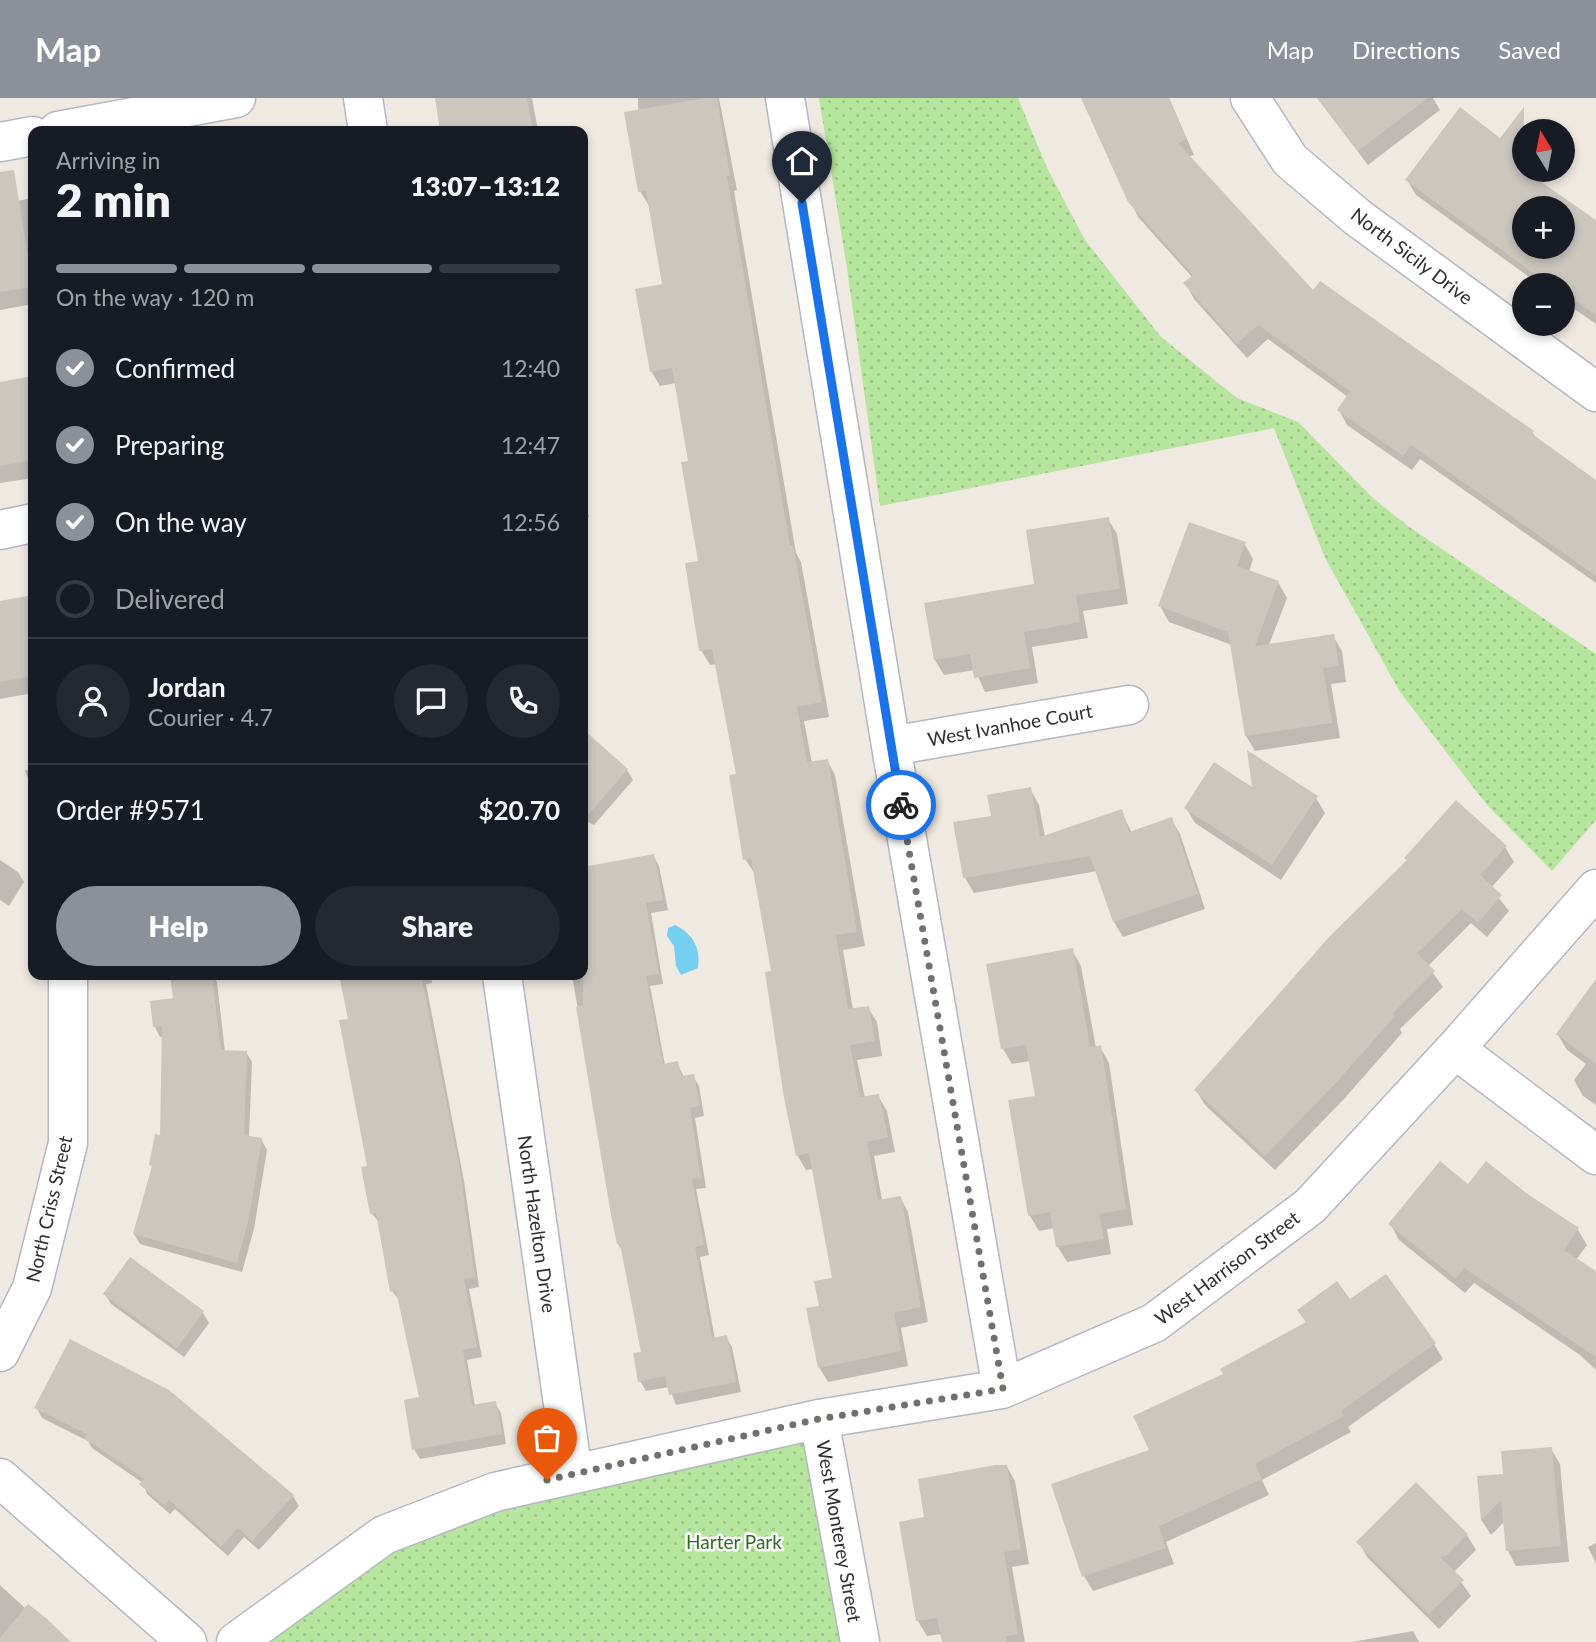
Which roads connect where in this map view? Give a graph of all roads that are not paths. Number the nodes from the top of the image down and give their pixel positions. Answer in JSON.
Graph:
{"nodes":[{"id":1,"x":236,"y":98,"type":"edge"},
{"id":2,"x":363,"y":98,"type":"edge"},
{"id":3,"x":785,"y":98,"type":"edge"},
{"id":4,"x":1250,"y":98,"type":"edge"},
{"id":5,"x":85,"y":126,"type":"edge"},
{"id":6,"x":367,"y":126,"type":"edge"},
{"id":7,"x":28,"y":137,"type":"edge"},
{"id":8,"x":0,"y":142,"type":"edge"},
{"id":9,"x":1596,"y":392,"type":"edge"},
{"id":10,"x":28,"y":524,"type":"edge"},
{"id":11,"x":0,"y":530,"type":"edge"},
{"id":12,"x":1129,"y":705,"type":"dead end"},
{"id":13,"x":891,"y":746,"type":"junction"},
{"id":14,"x":1596,"y":889,"type":"edge"},
{"id":15,"x":68,"y":980,"type":"edge"},
{"id":16,"x":503,"y":980,"type":"edge"},
{"id":17,"x":1455,"y":1049,"type":"junction"},
{"id":18,"x":1596,"y":1155,"type":"edge"},
{"id":19,"x":0,"y":1352,"type":"edge"},
{"id":20,"x":1003,"y":1389,"type":"junction"},
{"id":21,"x":819,"y":1419,"type":"junction"},
{"id":22,"x":573,"y":1474,"type":"junction"},
{"id":23,"x":0,"y":1479,"type":"edge"},
{"id":24,"x":187,"y":1642,"type":"edge"},
{"id":25,"x":236,"y":1642,"type":"edge"},
{"id":26,"x":860,"y":1642,"type":"edge"}],
"edges":[{"from":1,"to":5,"type":"street"},
{"from":2,"to":6,"type":"street"},
{"from":3,"to":13,"type":"street"},
{"from":4,"to":9,"type":"street","name":"North Sicily Drive"},
{"from":7,"to":8,"type":"street"},
{"from":10,"to":11,"type":"street"},
{"from":12,"to":13,"type":"street","name":"West Ivanhoe Court"},
{"from":13,"to":20,"type":"street"},
{"from":14,"to":17,"type":"street","name":"West Harrison Street"},
{"from":15,"to":19,"type":"street","name":"North Criss Street"},
{"from":16,"to":22,"type":"street","name":"North Hazelton Drive"},
{"from":17,"to":18,"type":"street"},
{"from":17,"to":20,"type":"street","name":"West Harrison Street"},
{"from":20,"to":21,"type":"street","name":"West Harrison Street"},
{"from":21,"to":22,"type":"street","name":"West Harrison Street"},
{"from":21,"to":26,"type":"street","name":"West Monterey Street"},
{"from":22,"to":25,"type":"street","name":"West Harrison Street"},
{"from":23,"to":24,"type":"street"}]}
